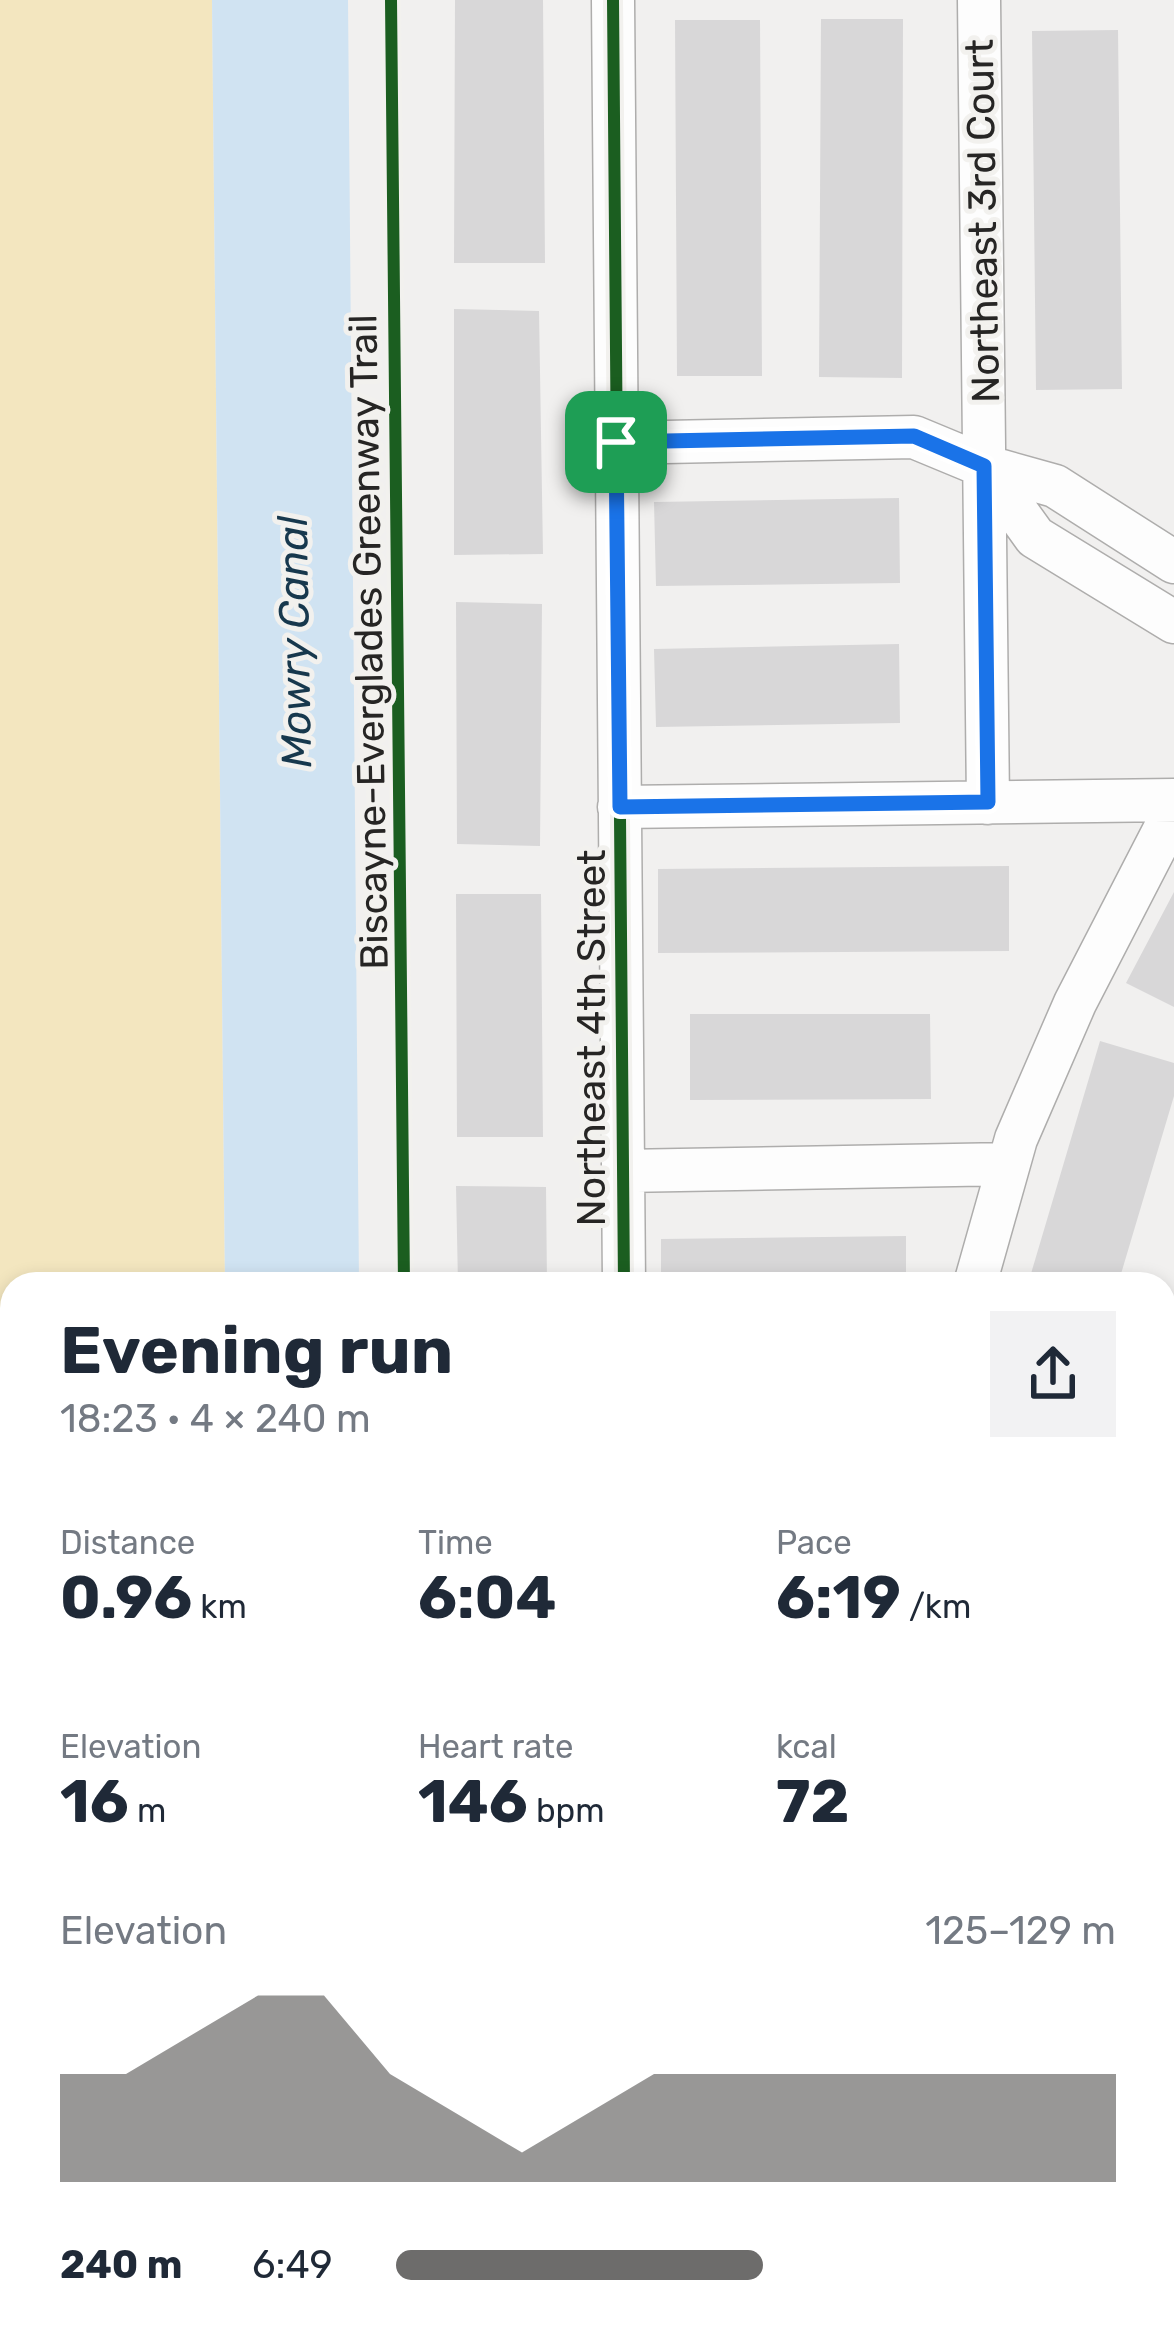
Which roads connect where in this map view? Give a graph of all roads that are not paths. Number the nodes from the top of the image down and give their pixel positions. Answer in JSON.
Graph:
{"nodes":[{"id":1,"x":613,"y":0,"type":"edge"},
{"id":2,"x":979,"y":0,"type":"edge"},
{"id":3,"x":616,"y":442,"type":"junction"},
{"id":4,"x":984,"y":466,"type":"junction"},
{"id":5,"x":1174,"y":562,"type":"edge"},
{"id":6,"x":1174,"y":622,"type":"edge"},
{"id":7,"x":1174,"y":800,"type":"edge"},
{"id":8,"x":988,"y":802,"type":"junction"},
{"id":9,"x":620,"y":807,"type":"junction"},
{"id":10,"x":1174,"y":811,"type":"edge"},
{"id":11,"x":1009,"y":1164,"type":"junction"},
{"id":12,"x":623,"y":1171,"type":"junction"},
{"id":13,"x":624,"y":1272,"type":"edge"},
{"id":14,"x":978,"y":1272,"type":"edge"}],
"edges":[{"from":1,"to":3,"type":"street","name":"Northeast 4th Street"},
{"from":2,"to":4,"type":"street","name":"Northeast 3rd Court"},
{"from":3,"to":4,"type":"street"},
{"from":3,"to":9,"type":"street","name":"Northeast 4th Street"},
{"from":4,"to":5,"type":"street"},
{"from":4,"to":6,"type":"street"},
{"from":4,"to":8,"type":"street","name":"Northeast 3rd Court"},
{"from":7,"to":8,"type":"street"},
{"from":8,"to":9,"type":"street"},
{"from":9,"to":12,"type":"street","name":"Northeast 4th Street"},
{"from":10,"to":11,"type":"street"},
{"from":11,"to":12,"type":"street"},
{"from":11,"to":14,"type":"street"},
{"from":12,"to":13,"type":"street","name":"Northeast 4th Street"}]}
